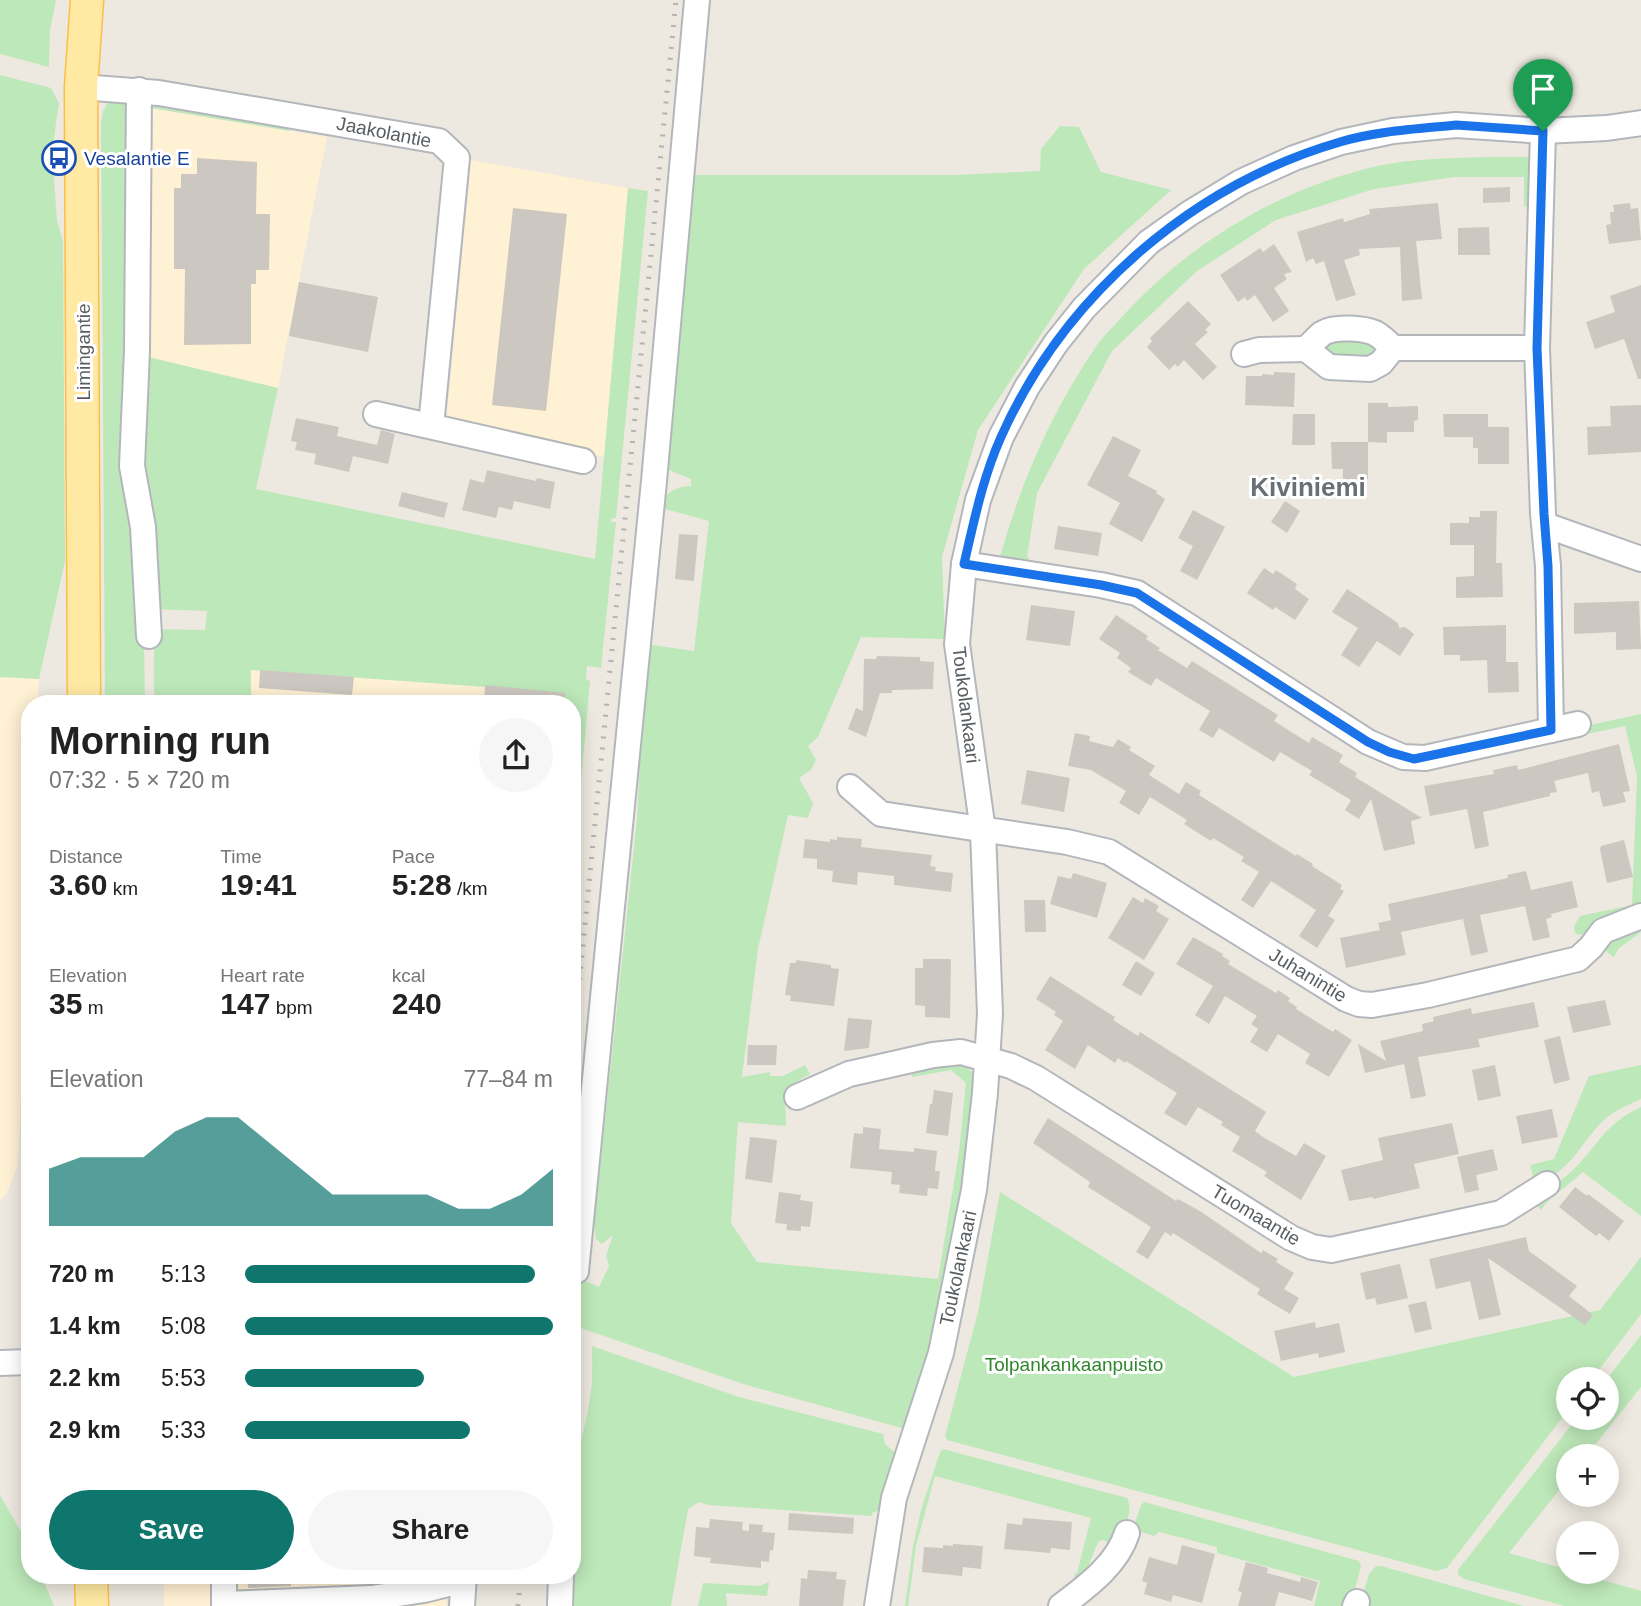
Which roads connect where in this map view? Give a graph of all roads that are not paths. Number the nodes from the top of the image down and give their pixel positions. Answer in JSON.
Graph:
{"nodes":[{"id":1,"x":87,"y":0,"type":"edge"},
{"id":2,"x":697,"y":0,"type":"edge"},
{"id":3,"x":81,"y":87,"type":"junction"},
{"id":4,"x":139,"y":90,"type":"junction"},
{"id":5,"x":1641,"y":123,"type":"edge"},
{"id":6,"x":1543,"y":131,"type":"junction"},
{"id":7,"x":1393,"y":348,"type":"junction"},
{"id":8,"x":1537,"y":348,"type":"junction"},
{"id":9,"x":1306,"y":349,"type":"junction"},
{"id":10,"x":1244,"y":354,"type":"dead end"},
{"id":11,"x":376,"y":414,"type":"dead end"},
{"id":12,"x":431,"y":426,"type":"junction"},
{"id":13,"x":583,"y":461,"type":"dead end"},
{"id":14,"x":1545,"y":525,"type":"junction"},
{"id":15,"x":1641,"y":559,"type":"edge"},
{"id":16,"x":964,"y":564,"type":"junction"},
{"id":17,"x":149,"y":636,"type":"dead end"},
{"id":18,"x":84,"y":695,"type":"edge"},
{"id":19,"x":1578,"y":724,"type":"dead end"},
{"id":20,"x":1551,"y":730,"type":"junction"},
{"id":21,"x":850,"y":787,"type":"dead end"},
{"id":22,"x":983,"y":831,"type":"junction"},
{"id":23,"x":1641,"y":916,"type":"edge"},
{"id":24,"x":987,"y":1059,"type":"junction"},
{"id":25,"x":797,"y":1097,"type":"dead end"},
{"id":26,"x":1547,"y":1184,"type":"dead end"},
{"id":27,"x":581,"y":1219,"type":"edge"},
{"id":28,"x":21,"y":1362,"type":"edge"},
{"id":29,"x":0,"y":1363,"type":"edge"},
{"id":30,"x":1127,"y":1533,"type":"dead end"},
{"id":31,"x":91,"y":1584,"type":"edge"},
{"id":32,"x":224,"y":1584,"type":"edge"},
{"id":33,"x":444,"y":1584,"type":"edge"},
{"id":34,"x":464,"y":1584,"type":"edge"},
{"id":35,"x":561,"y":1584,"type":"edge"},
{"id":36,"x":92,"y":1606,"type":"edge"},
{"id":37,"x":462,"y":1606,"type":"edge"},
{"id":38,"x":560,"y":1606,"type":"edge"},
{"id":39,"x":877,"y":1606,"type":"edge"},
{"id":40,"x":1061,"y":1606,"type":"edge"}],
"edges":[{"from":1,"to":3,"type":"main road","name":"Limingantie"},
{"from":2,"to":27,"type":"street"},
{"from":3,"to":4,"type":"street","name":"Jaakolantie"},
{"from":3,"to":18,"type":"main road","name":"Limingantie"},
{"from":4,"to":12,"type":"street","name":"Jaakolantie"},
{"from":4,"to":17,"type":"street"},
{"from":5,"to":6,"type":"street","name":"Toukolankaari"},
{"from":6,"to":8,"type":"street"},
{"from":6,"to":16,"type":"street","name":"Toukolankaari"},
{"from":7,"to":8,"type":"street"},
{"from":7,"to":9,"type":"street"},
{"from":7,"to":9,"type":"street"},
{"from":8,"to":14,"type":"street"},
{"from":9,"to":10,"type":"street"},
{"from":11,"to":12,"type":"street"},
{"from":12,"to":13,"type":"street"},
{"from":14,"to":15,"type":"street"},
{"from":14,"to":20,"type":"street"},
{"from":16,"to":20,"type":"street"},
{"from":16,"to":22,"type":"street","name":"Toukolankaari"},
{"from":19,"to":20,"type":"street"},
{"from":21,"to":22,"type":"street","name":"Juhanintie"},
{"from":22,"to":23,"type":"street","name":"Juhanintie"},
{"from":22,"to":24,"type":"street","name":"Toukolankaari"},
{"from":24,"to":25,"type":"street","name":"Tuomaantie"},
{"from":24,"to":26,"type":"street","name":"Tuomaantie"},
{"from":24,"to":39,"type":"street","name":"Toukolankaari"},
{"from":28,"to":29,"type":"street"},
{"from":30,"to":40,"type":"street"},
{"from":31,"to":36,"type":"main road"},
{"from":32,"to":33,"type":"street"},
{"from":34,"to":37,"type":"street"},
{"from":35,"to":38,"type":"street"}]}
